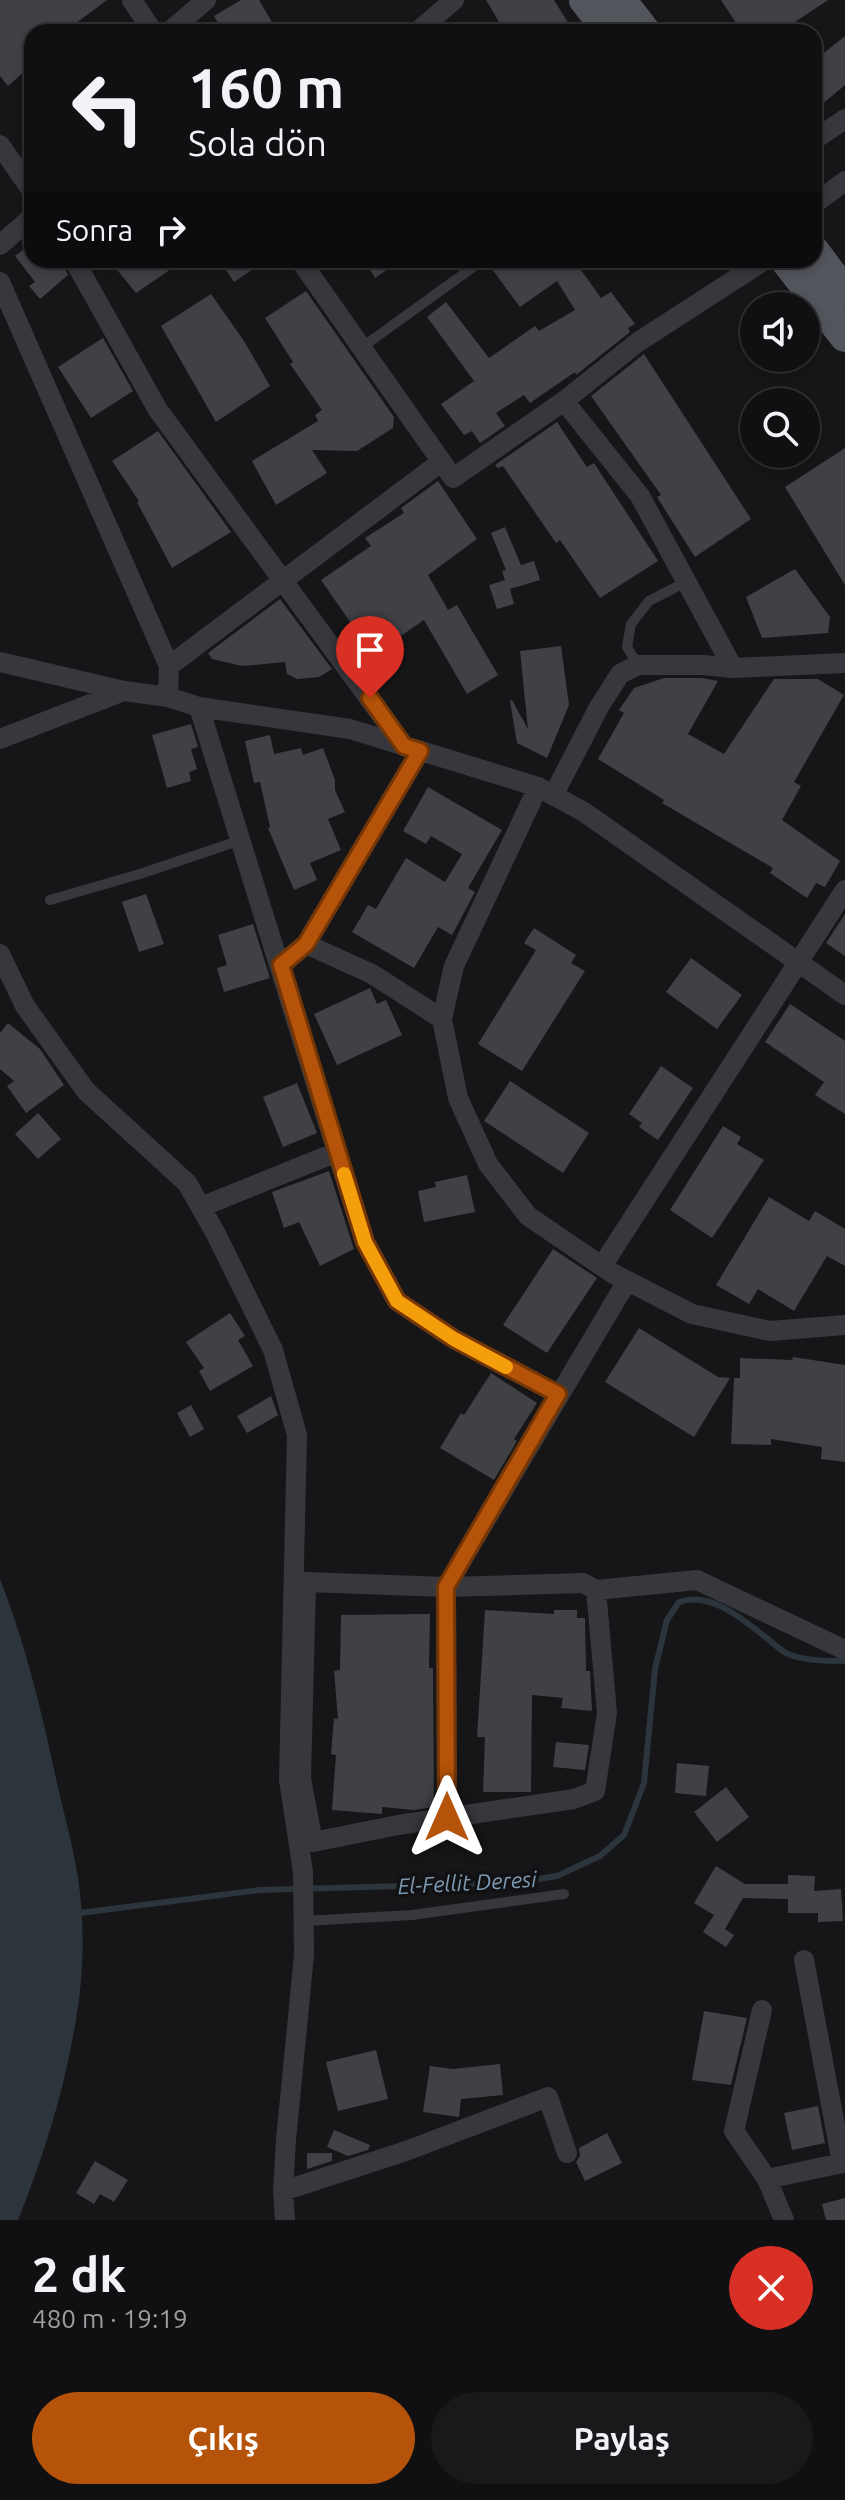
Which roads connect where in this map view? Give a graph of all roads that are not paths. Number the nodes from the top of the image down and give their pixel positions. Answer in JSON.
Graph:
{"nodes":[{"id":1,"x":132,"y":0,"type":"edge"},
{"id":2,"x":206,"y":0,"type":"edge"},
{"id":3,"x":454,"y":0,"type":"edge"},
{"id":4,"x":585,"y":0,"type":"edge"},
{"id":5,"x":611,"y":18,"type":"edge"},
{"id":6,"x":148,"y":24,"type":"edge"},
{"id":7,"x":178,"y":24,"type":"edge"},
{"id":8,"x":426,"y":24,"type":"edge"},
{"id":9,"x":845,"y":119,"type":"edge"},
{"id":10,"x":822,"y":135,"type":"edge"},
{"id":11,"x":0,"y":145,"type":"edge"},
{"id":12,"x":24,"y":180,"type":"edge"},
{"id":13,"x":844,"y":184,"type":"edge"},
{"id":14,"x":822,"y":199,"type":"edge"},
{"id":15,"x":24,"y":224,"type":"edge"},
{"id":16,"x":0,"y":245,"type":"edge"},
{"id":17,"x":822,"y":263,"type":"edge"},
{"id":18,"x":78,"y":268,"type":"edge"},
{"id":19,"x":310,"y":268,"type":"edge"},
{"id":20,"x":472,"y":268,"type":"edge"},
{"id":21,"x":753,"y":268,"type":"edge"},
{"id":22,"x":792,"y":268,"type":"edge"},
{"id":23,"x":0,"y":282,"type":"edge"},
{"id":24,"x":845,"y":293,"type":"edge"},
{"id":25,"x":845,"y":336,"type":"edge"},
{"id":26,"x":361,"y":348,"type":"junction"},
{"id":27,"x":564,"y":401,"type":"junction"},
{"id":28,"x":441,"y":462,"type":"junction"},
{"id":29,"x":283,"y":580,"type":"junction"},
{"id":30,"x":686,"y":582,"type":"junction"},
{"id":31,"x":0,"y":662,"type":"edge"},
{"id":32,"x":845,"y":663,"type":"edge"},
{"id":33,"x":638,"y":665,"type":"junction"},
{"id":34,"x":169,"y":666,"type":"junction"},
{"id":35,"x":733,"y":668,"type":"junction"},
{"id":36,"x":124,"y":691,"type":"junction"},
{"id":37,"x":168,"y":697,"type":"junction"},
{"id":38,"x":199,"y":707,"type":"junction"},
{"id":39,"x":0,"y":739,"type":"edge"},
{"id":40,"x":412,"y":748,"type":"junction"},
{"id":41,"x":546,"y":791,"type":"junction"},
{"id":42,"x":241,"y":840,"type":"junction"},
{"id":43,"x":845,"y":890,"type":"edge"},
{"id":44,"x":50,"y":900,"type":"dead end"},
{"id":45,"x":306,"y":944,"type":"junction"},
{"id":46,"x":0,"y":954,"type":"edge"},
{"id":47,"x":798,"y":962,"type":"junction"},
{"id":48,"x":281,"y":965,"type":"junction"},
{"id":49,"x":845,"y":995,"type":"edge"},
{"id":50,"x":442,"y":1019,"type":"junction"},
{"id":51,"x":337,"y":1152,"type":"junction"},
{"id":52,"x":201,"y":1207,"type":"junction"},
{"id":53,"x":602,"y":1266,"type":"junction"},
{"id":54,"x":627,"y":1281,"type":"junction"},
{"id":55,"x":845,"y":1325,"type":"edge"},
{"id":56,"x":558,"y":1394,"type":"junction"},
{"id":57,"x":446,"y":1587,"type":"junction"},
{"id":58,"x":596,"y":1590,"type":"junction"},
{"id":59,"x":845,"y":1650,"type":"edge"},
{"id":60,"x":447,"y":1817,"type":"junction"},
{"id":61,"x":306,"y":1843,"type":"junction"},
{"id":62,"x":564,"y":1894,"type":"dead end"},
{"id":63,"x":304,"y":1911,"type":"junction"},
{"id":64,"x":804,"y":1960,"type":"dead end"},
{"id":65,"x":762,"y":2010,"type":"dead end"},
{"id":66,"x":567,"y":2153,"type":"dead end"},
{"id":67,"x":767,"y":2179,"type":"junction"},
{"id":68,"x":283,"y":2191,"type":"junction"},
{"id":69,"x":285,"y":2220,"type":"edge"},
{"id":70,"x":784,"y":2220,"type":"edge"}],
"edges":[{"from":1,"to":6,"type":"street"},
{"from":2,"to":7,"type":"street"},
{"from":3,"to":8,"type":"street"},
{"from":4,"to":5,"type":"main road"},
{"from":9,"to":10,"type":"street"},
{"from":11,"to":12,"type":"street"},
{"from":13,"to":14,"type":"street"},
{"from":15,"to":16,"type":"street"},
{"from":17,"to":24,"type":"main road"},
{"from":18,"to":29,"type":"street"},
{"from":19,"to":26,"type":"street"},
{"from":20,"to":26,"type":"lane"},
{"from":21,"to":27,"type":"street"},
{"from":22,"to":25,"type":"main road"},
{"from":23,"to":34,"type":"street"},
{"from":26,"to":28,"type":"street"},
{"from":27,"to":28,"type":"street"},
{"from":27,"to":30,"type":"street"},
{"from":28,"to":29,"type":"street"},
{"from":29,"to":34,"type":"street"},
{"from":29,"to":40,"type":"street"},
{"from":30,"to":33,"type":"lane"},
{"from":30,"to":35,"type":"street"},
{"from":31,"to":36,"type":"street"},
{"from":32,"to":35,"type":"street"},
{"from":33,"to":35,"type":"street"},
{"from":33,"to":41,"type":"street"},
{"from":34,"to":37,"type":"street"},
{"from":36,"to":37,"type":"street"},
{"from":36,"to":39,"type":"street"},
{"from":37,"to":38,"type":"street"},
{"from":38,"to":40,"type":"street"},
{"from":38,"to":42,"type":"street"},
{"from":40,"to":41,"type":"street"},
{"from":40,"to":45,"type":"street"},
{"from":41,"to":47,"type":"street"},
{"from":41,"to":50,"type":"street"},
{"from":42,"to":44,"type":"lane"},
{"from":42,"to":48,"type":"street"},
{"from":43,"to":47,"type":"street"},
{"from":45,"to":48,"type":"street"},
{"from":45,"to":50,"type":"street"},
{"from":46,"to":52,"type":"street"},
{"from":47,"to":49,"type":"street"},
{"from":47,"to":53,"type":"street"},
{"from":48,"to":51,"type":"street"},
{"from":50,"to":53,"type":"street"},
{"from":51,"to":52,"type":"street"},
{"from":51,"to":56,"type":"street"},
{"from":52,"to":61,"type":"street"},
{"from":53,"to":54,"type":"street"},
{"from":54,"to":55,"type":"street"},
{"from":54,"to":56,"type":"street"},
{"from":56,"to":57,"type":"street"},
{"from":57,"to":58,"type":"street"},
{"from":57,"to":60,"type":"street"},
{"from":57,"to":61,"type":"street"},
{"from":58,"to":59,"type":"street"},
{"from":58,"to":60,"type":"street"},
{"from":60,"to":61,"type":"street"},
{"from":61,"to":63,"type":"street"},
{"from":62,"to":63,"type":"lane"},
{"from":63,"to":68,"type":"street"},
{"from":64,"to":67,"type":"street"},
{"from":65,"to":67,"type":"street"},
{"from":66,"to":68,"type":"street"},
{"from":67,"to":70,"type":"street"},
{"from":68,"to":69,"type":"street"}]}
